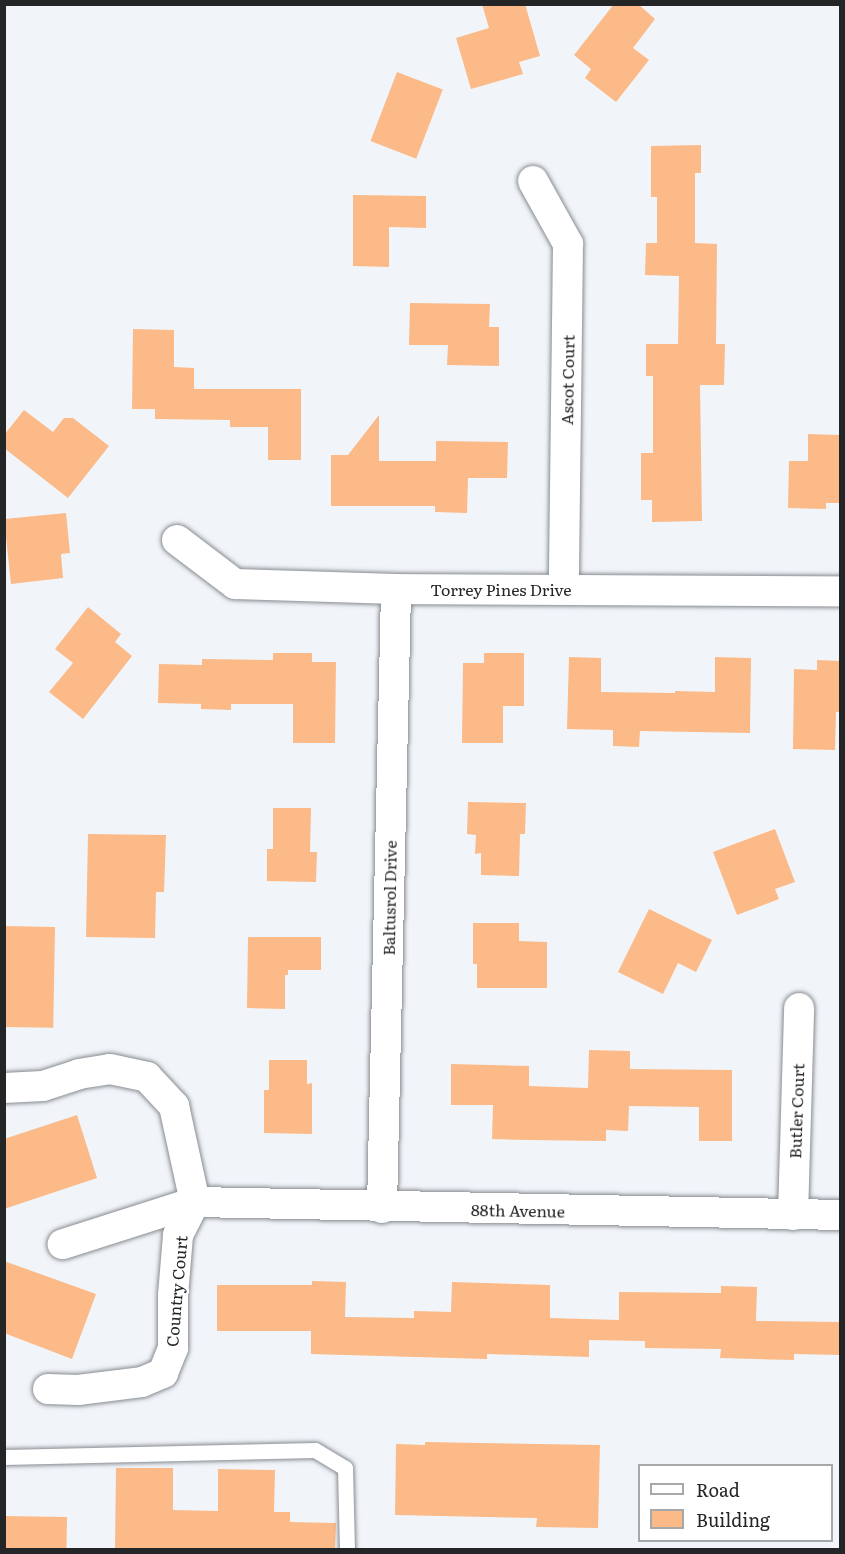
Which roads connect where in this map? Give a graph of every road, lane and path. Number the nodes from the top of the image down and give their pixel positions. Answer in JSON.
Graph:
{"nodes":[{"id":1,"x":533,"y":181,"type":"dead end"},
{"id":2,"x":177,"y":540,"type":"dead end"},
{"id":3,"x":564,"y":588,"type":"junction"},
{"id":4,"x":396,"y":589,"type":"junction"},
{"id":5,"x":840,"y":591,"type":"edge"},
{"id":6,"x":800,"y":1008,"type":"dead end"},
{"id":7,"x":4,"y":1088,"type":"edge"},
{"id":8,"x":195,"y":1202,"type":"junction"},
{"id":9,"x":382,"y":1208,"type":"junction"},
{"id":10,"x":793,"y":1215,"type":"junction"},
{"id":11,"x":840,"y":1215,"type":"edge"},
{"id":12,"x":63,"y":1244,"type":"dead end"},
{"id":13,"x":48,"y":1389,"type":"dead end"},
{"id":14,"x":4,"y":1457,"type":"edge"},
{"id":15,"x":347,"y":1550,"type":"edge"}],
"edges":[{"from":1,"to":3,"type":"street","name":"Ascot Court"},
{"from":2,"to":4,"type":"street","name":"Torrey Pines Drive"},
{"from":3,"to":4,"type":"street","name":"Torrey Pines Drive"},
{"from":3,"to":5,"type":"street","name":"Torrey Pines Drive"},
{"from":4,"to":9,"type":"street","name":"Baltusrol Drive"},
{"from":6,"to":10,"type":"street","name":"Butler Court"},
{"from":7,"to":8,"type":"street"},
{"from":8,"to":9,"type":"street","name":"88th Avenue"},
{"from":8,"to":12,"type":"street","name":"88th Avenue"},
{"from":8,"to":13,"type":"street","name":"Country Court"},
{"from":9,"to":10,"type":"street","name":"88th Avenue"},
{"from":10,"to":11,"type":"street","name":"88th Avenue"},
{"from":14,"to":15,"type":"lane"}]}
